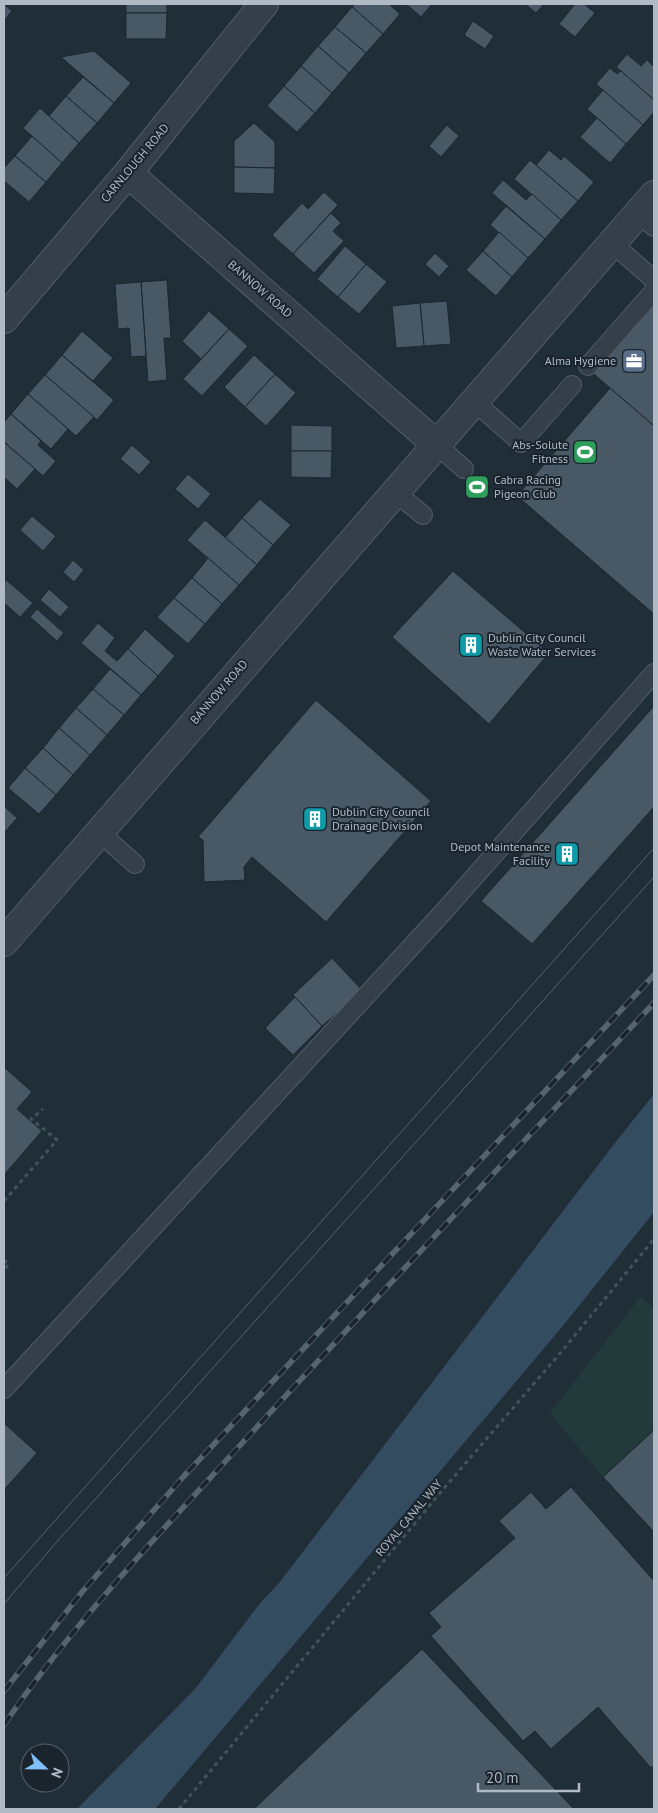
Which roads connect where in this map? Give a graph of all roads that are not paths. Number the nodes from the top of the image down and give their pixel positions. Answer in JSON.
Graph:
{"nodes":[{"id":1,"x":264,"y":4,"type":"edge"},
{"id":2,"x":128,"y":172,"type":"junction"},
{"id":3,"x":649,"y":211,"type":"edge"},
{"id":4,"x":612,"y":243,"type":"junction"},
{"id":5,"x":654,"y":280,"type":"edge"},
{"id":6,"x":654,"y":291,"type":"edge"},
{"id":7,"x":4,"y":319,"type":"edge"},
{"id":8,"x":588,"y":366,"type":"dead end"},
{"id":9,"x":572,"y":385,"type":"dead end"},
{"id":10,"x":475,"y":402,"type":"junction"},
{"id":11,"x":437,"y":445,"type":"junction"},
{"id":12,"x":464,"y":469,"type":"dead end"},
{"id":13,"x":396,"y":492,"type":"junction"},
{"id":14,"x":423,"y":516,"type":"dead end"},
{"id":15,"x":654,"y":674,"type":"edge"},
{"id":16,"x":99,"y":832,"type":"junction"},
{"id":17,"x":135,"y":864,"type":"dead end"},
{"id":18,"x":4,"y":942,"type":"edge"},
{"id":19,"x":4,"y":1389,"type":"edge"}],
"edges":[{"from":1,"to":2,"type":"street","name":"CARNLOUGH ROAD"},
{"from":2,"to":7,"type":"street","name":"CARNLOUGH ROAD"},
{"from":2,"to":11,"type":"street","name":"BANNOW ROAD"},
{"from":3,"to":4,"type":"street","name":"BANNOW ROAD"},
{"from":4,"to":5,"type":"lane"},
{"from":4,"to":10,"type":"street","name":"BANNOW ROAD"},
{"from":6,"to":8,"type":"lane"},
{"from":9,"to":10,"type":"lane"},
{"from":10,"to":11,"type":"street","name":"BANNOW ROAD"},
{"from":11,"to":12,"type":"lane"},
{"from":11,"to":13,"type":"street","name":"BANNOW ROAD"},
{"from":13,"to":14,"type":"lane"},
{"from":13,"to":16,"type":"street","name":"BANNOW ROAD"},
{"from":15,"to":19,"type":"lane"},
{"from":16,"to":17,"type":"lane"},
{"from":16,"to":18,"type":"street","name":"BANNOW ROAD"}]}
